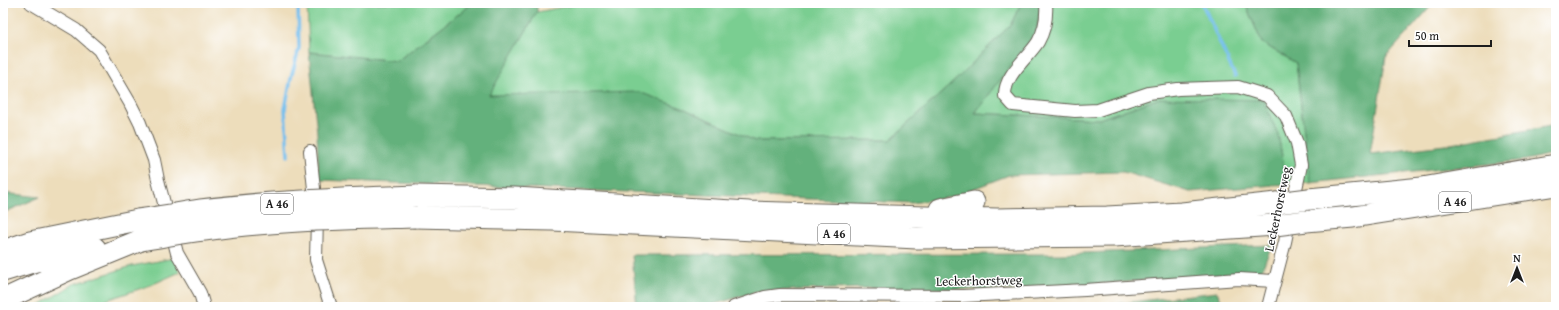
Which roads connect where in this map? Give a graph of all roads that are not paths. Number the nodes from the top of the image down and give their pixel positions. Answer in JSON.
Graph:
{"nodes":[{"id":1,"x":31,"y":3,"type":"edge"},
{"id":2,"x":1046,"y":3,"type":"edge"},
{"id":3,"x":310,"y":151,"type":"dead end"},
{"id":4,"x":1556,"y":165,"type":"edge"},
{"id":5,"x":1556,"y":185,"type":"edge"},
{"id":6,"x":1173,"y":200,"type":"dead end"},
{"id":7,"x":974,"y":202,"type":"dead end"},
{"id":8,"x":1227,"y":207,"type":"junction"},
{"id":9,"x":866,"y":216,"type":"junction"},
{"id":10,"x":1353,"y":218,"type":"junction"},
{"id":11,"x":1407,"y":221,"type":"dead end"},
{"id":12,"x":139,"y":230,"type":"junction"},
{"id":13,"x":3,"y":251,"type":"edge"},
{"id":14,"x":3,"y":271,"type":"edge"},
{"id":15,"x":1274,"y":281,"type":"junction"},
{"id":16,"x":3,"y":300,"type":"edge"},
{"id":17,"x":204,"y":307,"type":"edge"},
{"id":18,"x":331,"y":307,"type":"edge"},
{"id":19,"x":734,"y":307,"type":"edge"},
{"id":20,"x":1268,"y":307,"type":"edge"}],
"edges":[{"from":1,"to":17,"type":"street"},
{"from":2,"to":15,"type":"street","name":"Leckerhorstweg"},
{"from":3,"to":18,"type":"street"},
{"from":4,"to":8,"type":"highway","number":"A 46","bridge":true},
{"from":5,"to":10,"type":"highway","number":"A 46"},
{"from":6,"to":8,"type":"highway"},
{"from":7,"to":9,"type":"highway"},
{"from":8,"to":9,"type":"highway","number":"A 46"},
{"from":9,"to":12,"type":"highway","number":"A 46","bridge":true},
{"from":10,"to":11,"type":"highway"},
{"from":10,"to":12,"type":"highway","number":"A 46","bridge":true},
{"from":12,"to":13,"type":"highway","number":"A 46"},
{"from":12,"to":14,"type":"highway","number":"A 46"},
{"from":12,"to":16,"type":"highway"},
{"from":15,"to":19,"type":"street","name":"Leckerhorstweg"},
{"from":15,"to":20,"type":"street","name":"Leckerhorstweg"}]}
